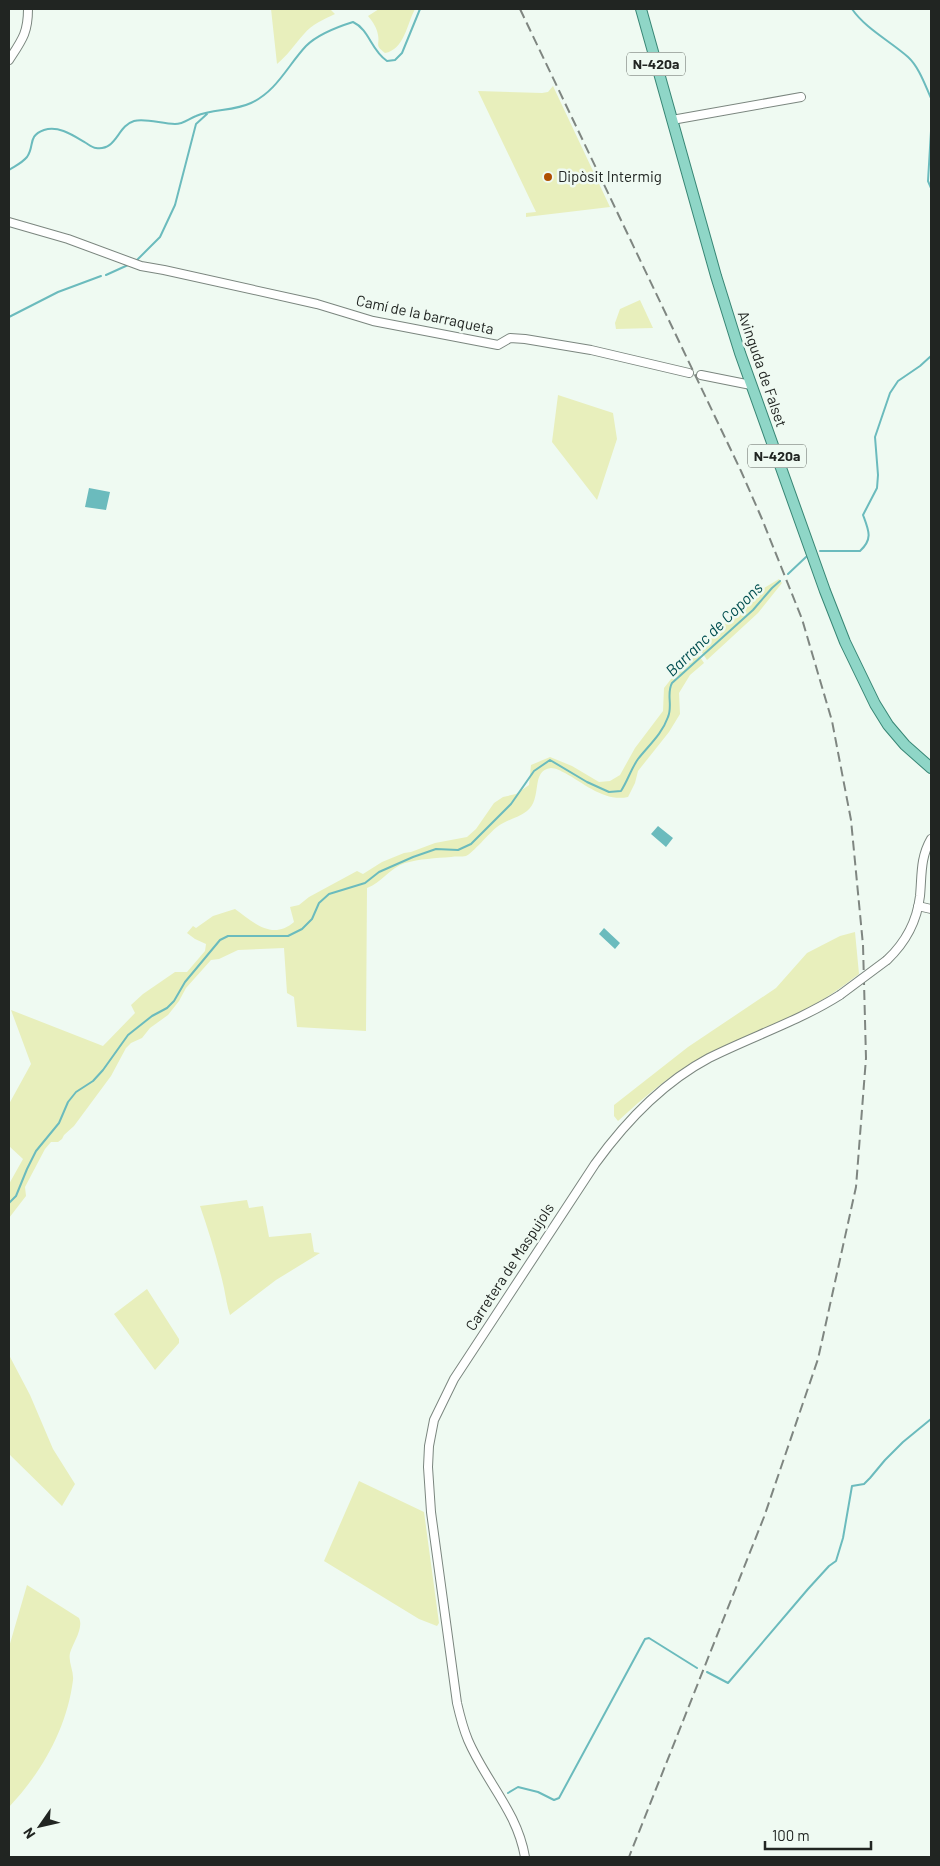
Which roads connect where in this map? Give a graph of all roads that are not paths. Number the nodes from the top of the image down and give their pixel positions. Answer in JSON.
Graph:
{"nodes":[{"id":1,"x":28,"y":9,"type":"edge"},
{"id":2,"x":641,"y":9,"type":"edge"},
{"id":3,"x":9,"y":60,"type":"edge"},
{"id":4,"x":802,"y":96,"type":"dead end"},
{"id":5,"x":672,"y":120,"type":"junction"},
{"id":6,"x":9,"y":222,"type":"edge"},
{"id":7,"x":689,"y":372,"type":"dead end"},
{"id":8,"x":701,"y":375,"type":"dead end"},
{"id":9,"x":751,"y":385,"type":"junction"},
{"id":10,"x":931,"y":768,"type":"edge"},
{"id":11,"x":931,"y":840,"type":"edge"},
{"id":12,"x":918,"y":906,"type":"junction"},
{"id":13,"x":931,"y":909,"type":"edge"},
{"id":14,"x":525,"y":1857,"type":"edge"}],
"edges":[{"from":1,"to":3,"type":"street"},
{"from":2,"to":5,"type":"main road","name":"Avinguda de Falset","number":"N-420a"},
{"from":4,"to":5,"type":"street"},
{"from":5,"to":9,"type":"main road","name":"Avinguda de Falset","number":"N-420a"},
{"from":6,"to":7,"type":"street","name":"Camí de la barraqueta"},
{"from":8,"to":9,"type":"street"},
{"from":9,"to":10,"type":"main road","name":"Avinguda de Falset","number":"N-420a"},
{"from":11,"to":12,"type":"street","name":"Carretera de Maspujols"},
{"from":12,"to":13,"type":"street"},
{"from":12,"to":14,"type":"street","name":"Carretera de Maspujols","bridge":true}]}
